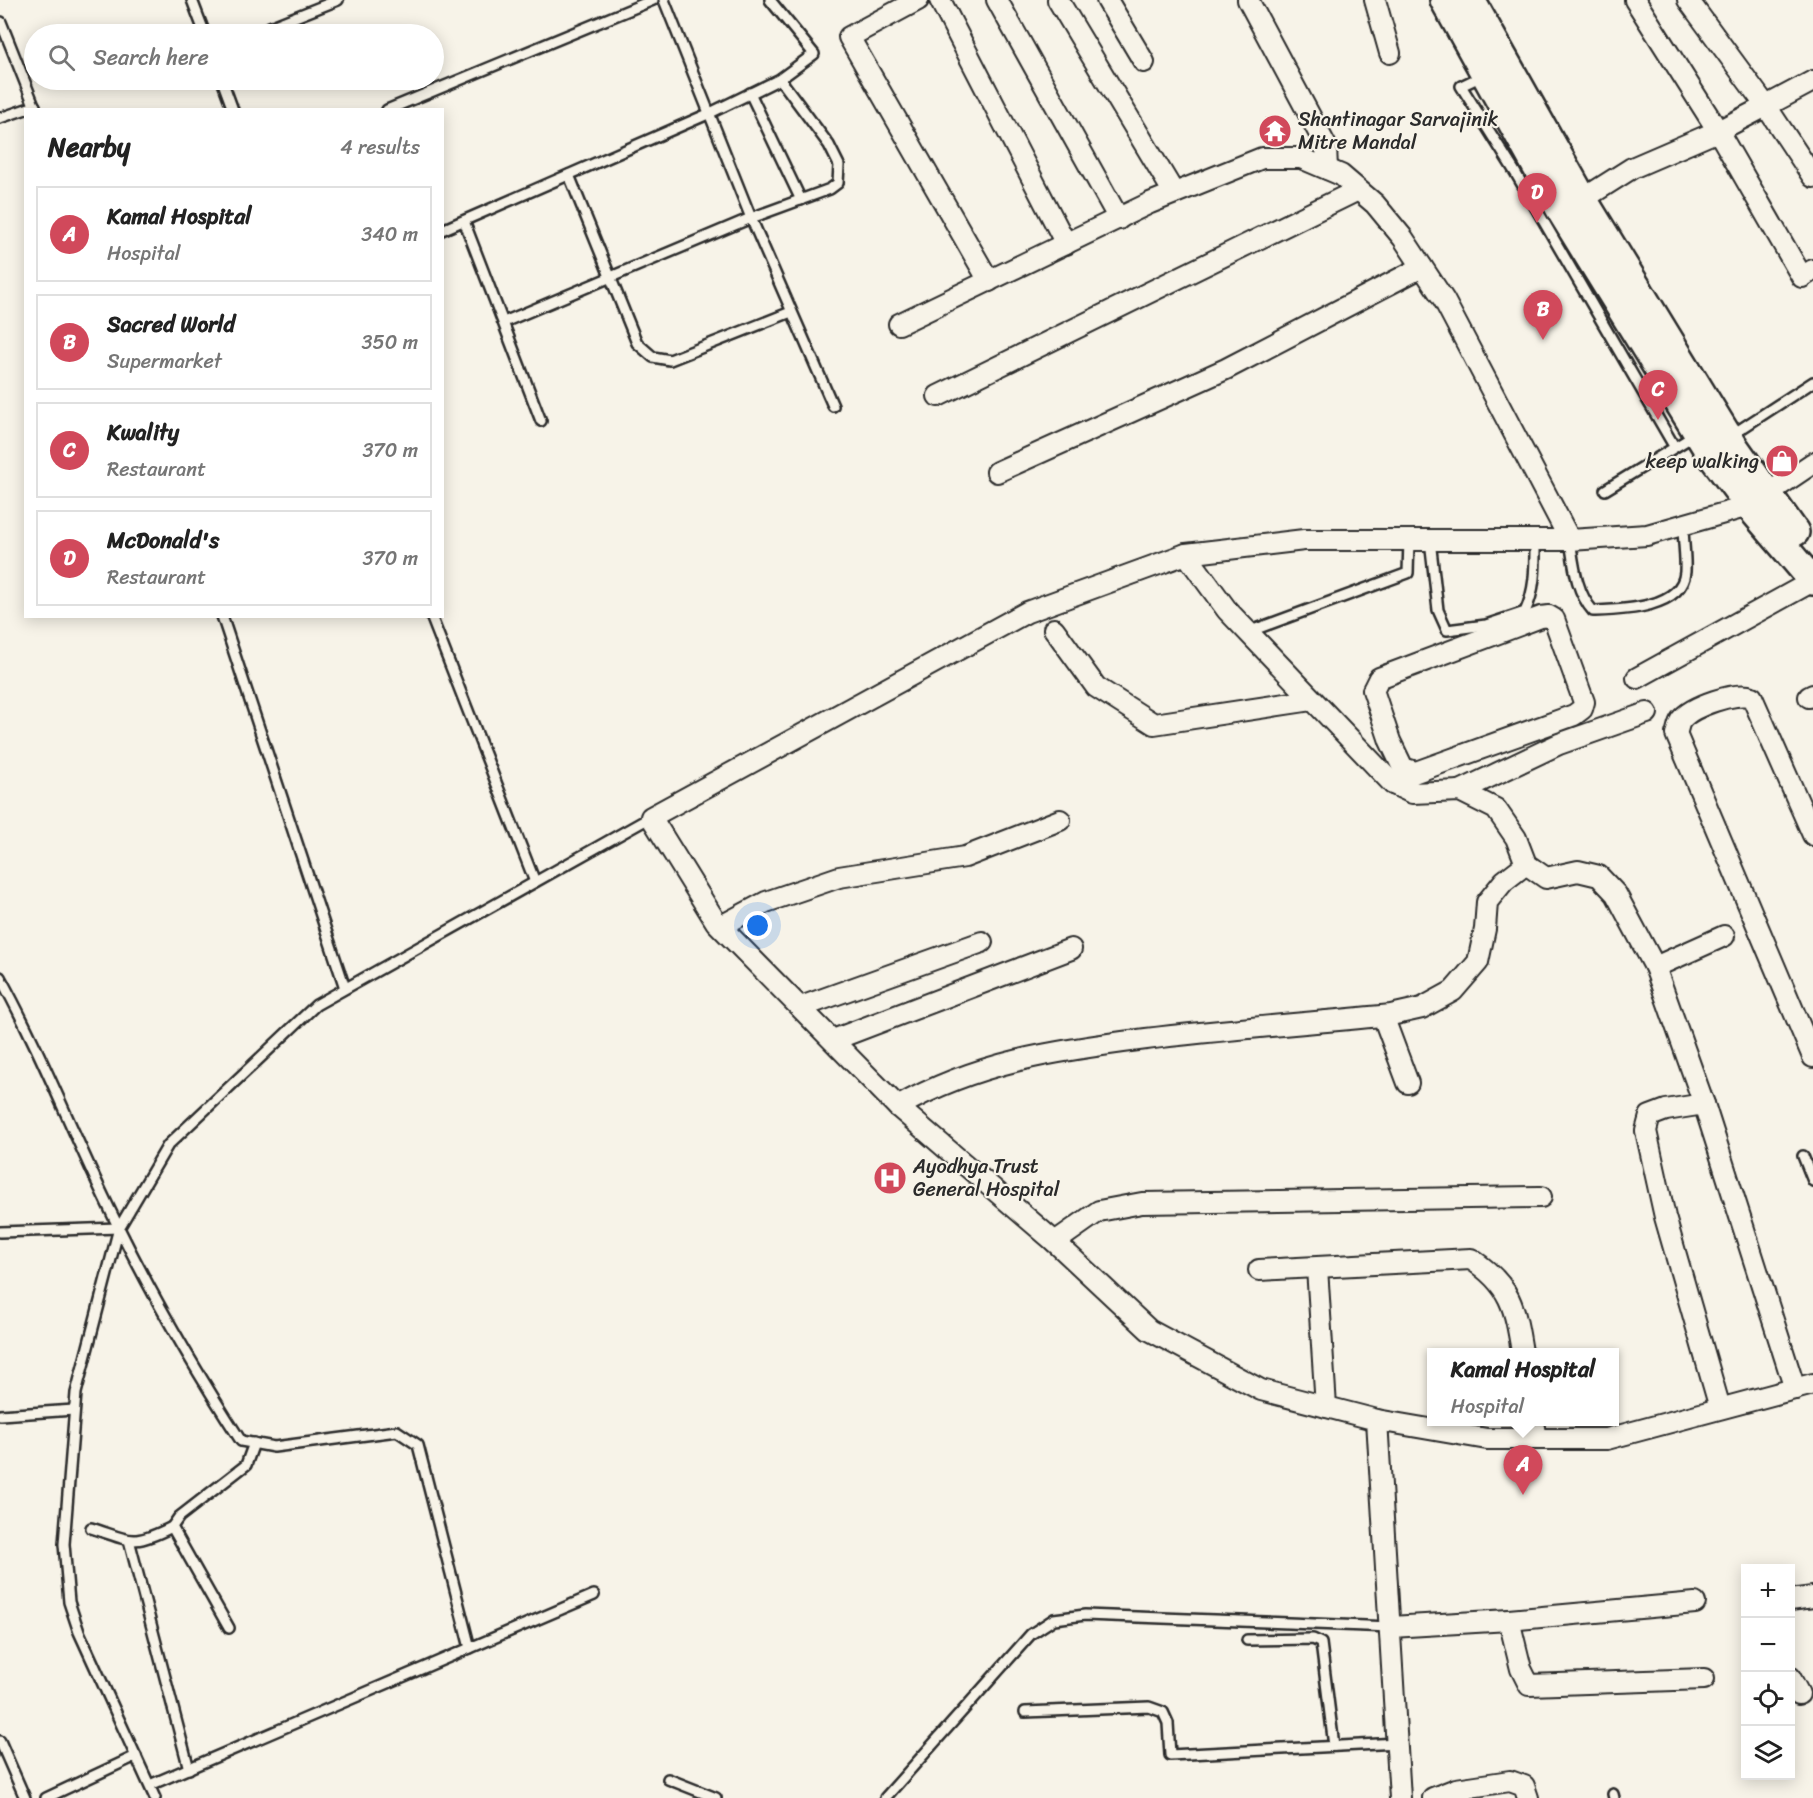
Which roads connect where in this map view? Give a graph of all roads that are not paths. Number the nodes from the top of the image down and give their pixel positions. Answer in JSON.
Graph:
{"nodes":[{"id":1,"x":192,"y":0,"type":"edge"},
{"id":2,"x":653,"y":0,"type":"edge"},
{"id":3,"x":664,"y":0,"type":"edge"},
{"id":4,"x":770,"y":0,"type":"edge"},
{"id":5,"x":918,"y":0,"type":"edge"},
{"id":6,"x":940,"y":0,"type":"edge"},
{"id":7,"x":997,"y":0,"type":"edge"},
{"id":8,"x":1058,"y":0,"type":"edge"},
{"id":9,"x":1107,"y":0,"type":"edge"},
{"id":10,"x":1248,"y":0,"type":"edge"},
{"id":11,"x":1375,"y":0,"type":"edge"},
{"id":12,"x":1444,"y":0,"type":"edge"},
{"id":13,"x":1471,"y":0,"type":"edge"},
{"id":14,"x":1635,"y":0,"type":"edge"},
{"id":15,"x":1688,"y":0,"type":"edge"},
{"id":16,"x":334,"y":1,"type":"edge"},
{"id":17,"x":1,"y":22,"type":"edge"},
{"id":18,"x":202,"y":24,"type":"edge"},
{"id":19,"x":277,"y":24,"type":"edge"},
{"id":20,"x":1390,"y":53,"type":"dead end"},
{"id":21,"x":1144,"y":62,"type":"dead end"},
{"id":22,"x":780,"y":79,"type":"junction"},
{"id":23,"x":24,"y":80,"type":"edge"},
{"id":24,"x":1813,"y":81,"type":"edge"},
{"id":25,"x":444,"y":86,"type":"edge"},
{"id":26,"x":28,"y":90,"type":"edge"},
{"id":27,"x":226,"y":90,"type":"edge"},
{"id":28,"x":435,"y":90,"type":"edge"},
{"id":29,"x":750,"y":93,"type":"junction"},
{"id":30,"x":1766,"y":106,"type":"junction"},
{"id":31,"x":35,"y":108,"type":"edge"},
{"id":32,"x":232,"y":108,"type":"edge"},
{"id":33,"x":392,"y":108,"type":"edge"},
{"id":34,"x":24,"y":111,"type":"edge"},
{"id":35,"x":708,"y":114,"type":"junction"},
{"id":36,"x":0,"y":118,"type":"edge"},
{"id":37,"x":1718,"y":131,"type":"junction"},
{"id":38,"x":1524,"y":167,"type":"junction"},
{"id":39,"x":1327,"y":169,"type":"junction"},
{"id":40,"x":568,"y":175,"type":"junction"},
{"id":41,"x":1813,"y":177,"type":"edge"},
{"id":42,"x":1358,"y":190,"type":"junction"},
{"id":43,"x":1174,"y":194,"type":"junction"},
{"id":44,"x":801,"y":200,"type":"junction"},
{"id":45,"x":1572,"y":206,"type":"junction"},
{"id":46,"x":751,"y":218,"type":"junction"},
{"id":47,"x":1119,"y":219,"type":"junction"},
{"id":48,"x":464,"y":221,"type":"junction"},
{"id":49,"x":444,"y":229,"type":"edge"},
{"id":50,"x":1066,"y":244,"type":"junction"},
{"id":51,"x":1422,"y":267,"type":"junction"},
{"id":52,"x":1813,"y":270,"type":"edge"},
{"id":53,"x":610,"y":277,"type":"junction"},
{"id":54,"x":989,"y":281,"type":"junction"},
{"id":55,"x":791,"y":312,"type":"junction"},
{"id":56,"x":504,"y":322,"type":"junction"},
{"id":57,"x":899,"y":324,"type":"dead end"},
{"id":58,"x":1813,"y":382,"type":"edge"},
{"id":59,"x":938,"y":396,"type":"dead end"},
{"id":60,"x":833,"y":406,"type":"dead end"},
{"id":61,"x":541,"y":420,"type":"dead end"},
{"id":62,"x":1698,"y":433,"type":"junction"},
{"id":63,"x":1728,"y":438,"type":"junction"},
{"id":64,"x":1674,"y":446,"type":"junction"},
{"id":65,"x":1813,"y":463,"type":"edge"},
{"id":66,"x":997,"y":472,"type":"dead end"},
{"id":67,"x":1605,"y":490,"type":"dead end"},
{"id":68,"x":1758,"y":500,"type":"junction"},
{"id":69,"x":1683,"y":525,"type":"junction"},
{"id":70,"x":1409,"y":540,"type":"junction"},
{"id":71,"x":1430,"y":540,"type":"junction"},
{"id":72,"x":1535,"y":540,"type":"junction"},
{"id":73,"x":1570,"y":540,"type":"junction"},
{"id":74,"x":1186,"y":554,"type":"junction"},
{"id":75,"x":1813,"y":555,"type":"edge"},
{"id":76,"x":1813,"y":581,"type":"edge"},
{"id":77,"x":223,"y":618,"type":"edge"},
{"id":78,"x":432,"y":618,"type":"edge"},
{"id":79,"x":1054,"y":629,"type":"dead end"},
{"id":80,"x":1248,"y":632,"type":"junction"},
{"id":81,"x":1637,"y":678,"type":"dead end"},
{"id":82,"x":1312,"y":700,"type":"junction"},
{"id":83,"x":1647,"y":713,"type":"dead end"},
{"id":84,"x":1416,"y":772,"type":"junction"},
{"id":85,"x":1393,"y":784,"type":"junction"},
{"id":86,"x":1460,"y":791,"type":"junction"},
{"id":87,"x":651,"y":818,"type":"junction"},
{"id":88,"x":1060,"y":820,"type":"dead end"},
{"id":89,"x":1813,"y":835,"type":"edge"},
{"id":90,"x":1526,"y":864,"type":"junction"},
{"id":91,"x":535,"y":882,"type":"junction"},
{"id":92,"x":721,"y":926,"type":"junction"},
{"id":93,"x":1724,"y":936,"type":"dead end"},
{"id":94,"x":982,"y":942,"type":"dead end"},
{"id":95,"x":1071,"y":949,"type":"dead end"},
{"id":96,"x":1655,"y":967,"type":"junction"},
{"id":97,"x":0,"y":977,"type":"edge"},
{"id":98,"x":345,"y":988,"type":"junction"},
{"id":99,"x":801,"y":1007,"type":"junction"},
{"id":100,"x":1383,"y":1016,"type":"junction"},
{"id":101,"x":833,"y":1040,"type":"junction"},
{"id":102,"x":1813,"y":1057,"type":"edge"},
{"id":103,"x":1408,"y":1083,"type":"dead end"},
{"id":104,"x":1704,"y":1104,"type":"junction"},
{"id":105,"x":898,"y":1107,"type":"junction"},
{"id":106,"x":1803,"y":1156,"type":"dead end"},
{"id":107,"x":1813,"y":1181,"type":"edge"},
{"id":108,"x":1541,"y":1197,"type":"dead end"},
{"id":109,"x":119,"y":1228,"type":"junction"},
{"id":110,"x":0,"y":1232,"type":"edge"},
{"id":111,"x":1055,"y":1242,"type":"junction"},
{"id":112,"x":1317,"y":1268,"type":"junction"},
{"id":113,"x":1259,"y":1270,"type":"dead end"},
{"id":114,"x":1521,"y":1348,"type":"edge"},
{"id":115,"x":1804,"y":1387,"type":"edge"},
{"id":116,"x":1326,"y":1407,"type":"junction"},
{"id":117,"x":1720,"y":1408,"type":"junction"},
{"id":118,"x":74,"y":1410,"type":"junction"},
{"id":119,"x":0,"y":1415,"type":"edge"},
{"id":120,"x":1377,"y":1420,"type":"junction"},
{"id":121,"x":1535,"y":1430,"type":"edge"},
{"id":122,"x":254,"y":1443,"type":"junction"},
{"id":123,"x":172,"y":1527,"type":"junction"},
{"id":124,"x":91,"y":1528,"type":"dead end"},
{"id":125,"x":129,"y":1540,"type":"junction"},
{"id":126,"x":594,"y":1595,"type":"dead end"},
{"id":127,"x":1813,"y":1597,"type":"edge"},
{"id":128,"x":1795,"y":1599,"type":"edge"},
{"id":129,"x":1695,"y":1603,"type":"dead end"},
{"id":130,"x":1509,"y":1620,"type":"junction"},
{"id":131,"x":1391,"y":1627,"type":"junction"},
{"id":132,"x":229,"y":1628,"type":"dead end"},
{"id":133,"x":1247,"y":1640,"type":"dead end"},
{"id":134,"x":470,"y":1648,"type":"junction"},
{"id":135,"x":1704,"y":1679,"type":"dead end"},
{"id":136,"x":1024,"y":1712,"type":"dead end"},
{"id":137,"x":0,"y":1741,"type":"edge"},
{"id":138,"x":1399,"y":1743,"type":"junction"},
{"id":139,"x":1334,"y":1746,"type":"junction"},
{"id":140,"x":136,"y":1756,"type":"junction"},
{"id":141,"x":189,"y":1769,"type":"junction"},
{"id":142,"x":668,"y":1779,"type":"dead end"},
{"id":143,"x":150,"y":1785,"type":"junction"},
{"id":144,"x":25,"y":1798,"type":"edge"},
{"id":145,"x":46,"y":1798,"type":"edge"},
{"id":146,"x":155,"y":1798,"type":"edge"},
{"id":147,"x":716,"y":1798,"type":"edge"},
{"id":148,"x":885,"y":1798,"type":"edge"},
{"id":149,"x":1400,"y":1798,"type":"edge"},
{"id":150,"x":1433,"y":1798,"type":"edge"},
{"id":151,"x":1528,"y":1798,"type":"edge"}],
"edges":[{"from":1,"to":18,"type":"lane"},
{"from":2,"to":25,"type":"lane"},
{"from":3,"to":35,"type":"lane"},
{"from":4,"to":22,"type":"lane"},
{"from":5,"to":54,"type":"street"},
{"from":6,"to":50,"type":"street"},
{"from":7,"to":47,"type":"street"},
{"from":8,"to":43,"type":"street"},
{"from":9,"to":21,"type":"street"},
{"from":10,"to":39,"type":"street"},
{"from":11,"to":20,"type":"street"},
{"from":12,"to":38,"type":"main road"},
{"from":13,"to":45,"type":"main road"},
{"from":14,"to":37,"type":"street"},
{"from":15,"to":30,"type":"street"},
{"from":16,"to":19,"type":"lane"},
{"from":17,"to":23,"type":"lane"},
{"from":22,"to":29,"type":"lane"},
{"from":22,"to":44,"type":"lane"},
{"from":24,"to":30,"type":"street"},
{"from":26,"to":31,"type":"lane"},
{"from":27,"to":32,"type":"lane"},
{"from":28,"to":33,"type":"lane"},
{"from":29,"to":35,"type":"lane"},
{"from":29,"to":44,"type":"lane"},
{"from":30,"to":37,"type":"street"},
{"from":30,"to":41,"type":"street"},
{"from":34,"to":36,"type":"lane"},
{"from":35,"to":40,"type":"lane"},
{"from":35,"to":46,"type":"lane"},
{"from":37,"to":45,"type":"street"},
{"from":37,"to":52,"type":"street"},
{"from":38,"to":45,"type":"main road"},
{"from":38,"to":64,"type":"lane"},
{"from":39,"to":42,"type":"street"},
{"from":39,"to":43,"type":"street"},
{"from":40,"to":48,"type":"lane"},
{"from":40,"to":53,"type":"lane"},
{"from":42,"to":51,"type":"street"},
{"from":42,"to":59,"type":"street"},
{"from":43,"to":47,"type":"street"},
{"from":44,"to":46,"type":"lane"},
{"from":45,"to":62,"type":"main road"},
{"from":45,"to":63,"type":"main road"},
{"from":46,"to":53,"type":"lane"},
{"from":46,"to":55,"type":"lane"},
{"from":47,"to":50,"type":"street"},
{"from":48,"to":49,"type":"lane"},
{"from":48,"to":56,"type":"lane"},
{"from":50,"to":54,"type":"street"},
{"from":51,"to":66,"type":"street"},
{"from":51,"to":73,"type":"street"},
{"from":53,"to":55,"type":"lane"},
{"from":53,"to":56,"type":"lane"},
{"from":54,"to":57,"type":"street"},
{"from":55,"to":60,"type":"lane"},
{"from":56,"to":61,"type":"lane"},
{"from":58,"to":63,"type":"lane"},
{"from":62,"to":64,"type":"lane"},
{"from":62,"to":68,"type":"main road"},
{"from":63,"to":68,"type":"main road"},
{"from":64,"to":67,"type":"lane"},
{"from":65,"to":68,"type":"street"},
{"from":68,"to":69,"type":"street"},
{"from":68,"to":75,"type":"main road"},
{"from":68,"to":76,"type":"main road"},
{"from":69,"to":73,"type":"street"},
{"from":69,"to":73,"type":"lane"},
{"from":70,"to":71,"type":"street"},
{"from":70,"to":74,"type":"street"},
{"from":70,"to":80,"type":"lane"},
{"from":71,"to":72,"type":"street"},
{"from":71,"to":72,"type":"lane"},
{"from":72,"to":73,"type":"street"},
{"from":74,"to":80,"type":"street"},
{"from":74,"to":87,"type":"street"},
{"from":76,"to":81,"type":"street"},
{"from":77,"to":98,"type":"lane"},
{"from":78,"to":91,"type":"lane"},
{"from":79,"to":82,"type":"street"},
{"from":80,"to":82,"type":"street"},
{"from":82,"to":85,"type":"street"},
{"from":83,"to":86,"type":"street"},
{"from":84,"to":84,"type":"street"},
{"from":84,"to":85,"type":"street"},
{"from":85,"to":86,"type":"street"},
{"from":86,"to":90,"type":"street"},
{"from":87,"to":91,"type":"lane"},
{"from":87,"to":92,"type":"street"},
{"from":88,"to":92,"type":"street"},
{"from":89,"to":102,"type":"street"},
{"from":90,"to":96,"type":"street"},
{"from":90,"to":100,"type":"street"},
{"from":91,"to":98,"type":"lane"},
{"from":92,"to":99,"type":"street"},
{"from":93,"to":96,"type":"street"},
{"from":94,"to":99,"type":"street"},
{"from":95,"to":101,"type":"street"},
{"from":96,"to":104,"type":"street"},
{"from":97,"to":109,"type":"lane"},
{"from":98,"to":109,"type":"lane"},
{"from":99,"to":101,"type":"street"},
{"from":100,"to":103,"type":"street"},
{"from":100,"to":105,"type":"street"},
{"from":101,"to":105,"type":"street"},
{"from":104,"to":115,"type":"street"},
{"from":104,"to":117,"type":"street"},
{"from":105,"to":111,"type":"street"},
{"from":106,"to":107,"type":"lane"},
{"from":108,"to":111,"type":"street"},
{"from":109,"to":110,"type":"lane"},
{"from":109,"to":118,"type":"lane"},
{"from":109,"to":122,"type":"lane"},
{"from":111,"to":116,"type":"street"},
{"from":112,"to":113,"type":"street"},
{"from":112,"to":114,"type":"street"},
{"from":112,"to":116,"type":"street"},
{"from":115,"to":117,"type":"street"},
{"from":116,"to":120,"type":"street"},
{"from":117,"to":121,"type":"street"},
{"from":118,"to":119,"type":"lane"},
{"from":118,"to":140,"type":"lane"},
{"from":120,"to":121,"type":"street"},
{"from":120,"to":131,"type":"street"},
{"from":122,"to":123,"type":"lane"},
{"from":122,"to":134,"type":"lane"},
{"from":123,"to":125,"type":"lane"},
{"from":123,"to":132,"type":"lane"},
{"from":124,"to":125,"type":"lane"},
{"from":125,"to":141,"type":"lane"},
{"from":126,"to":134,"type":"lane"},
{"from":127,"to":128,"type":"street"},
{"from":129,"to":130,"type":"street"},
{"from":130,"to":131,"type":"street"},
{"from":130,"to":135,"type":"street"},
{"from":131,"to":138,"type":"street"},
{"from":131,"to":148,"type":"lane"},
{"from":133,"to":139,"type":"lane"},
{"from":134,"to":141,"type":"lane"},
{"from":136,"to":139,"type":"lane"},
{"from":137,"to":144,"type":"lane"},
{"from":138,"to":139,"type":"lane"},
{"from":138,"to":149,"type":"street"},
{"from":140,"to":143,"type":"lane"},
{"from":140,"to":145,"type":"lane"},
{"from":141,"to":143,"type":"lane"},
{"from":142,"to":147,"type":"lane"},
{"from":143,"to":146,"type":"lane"},
{"from":150,"to":151,"type":"street"}]}
